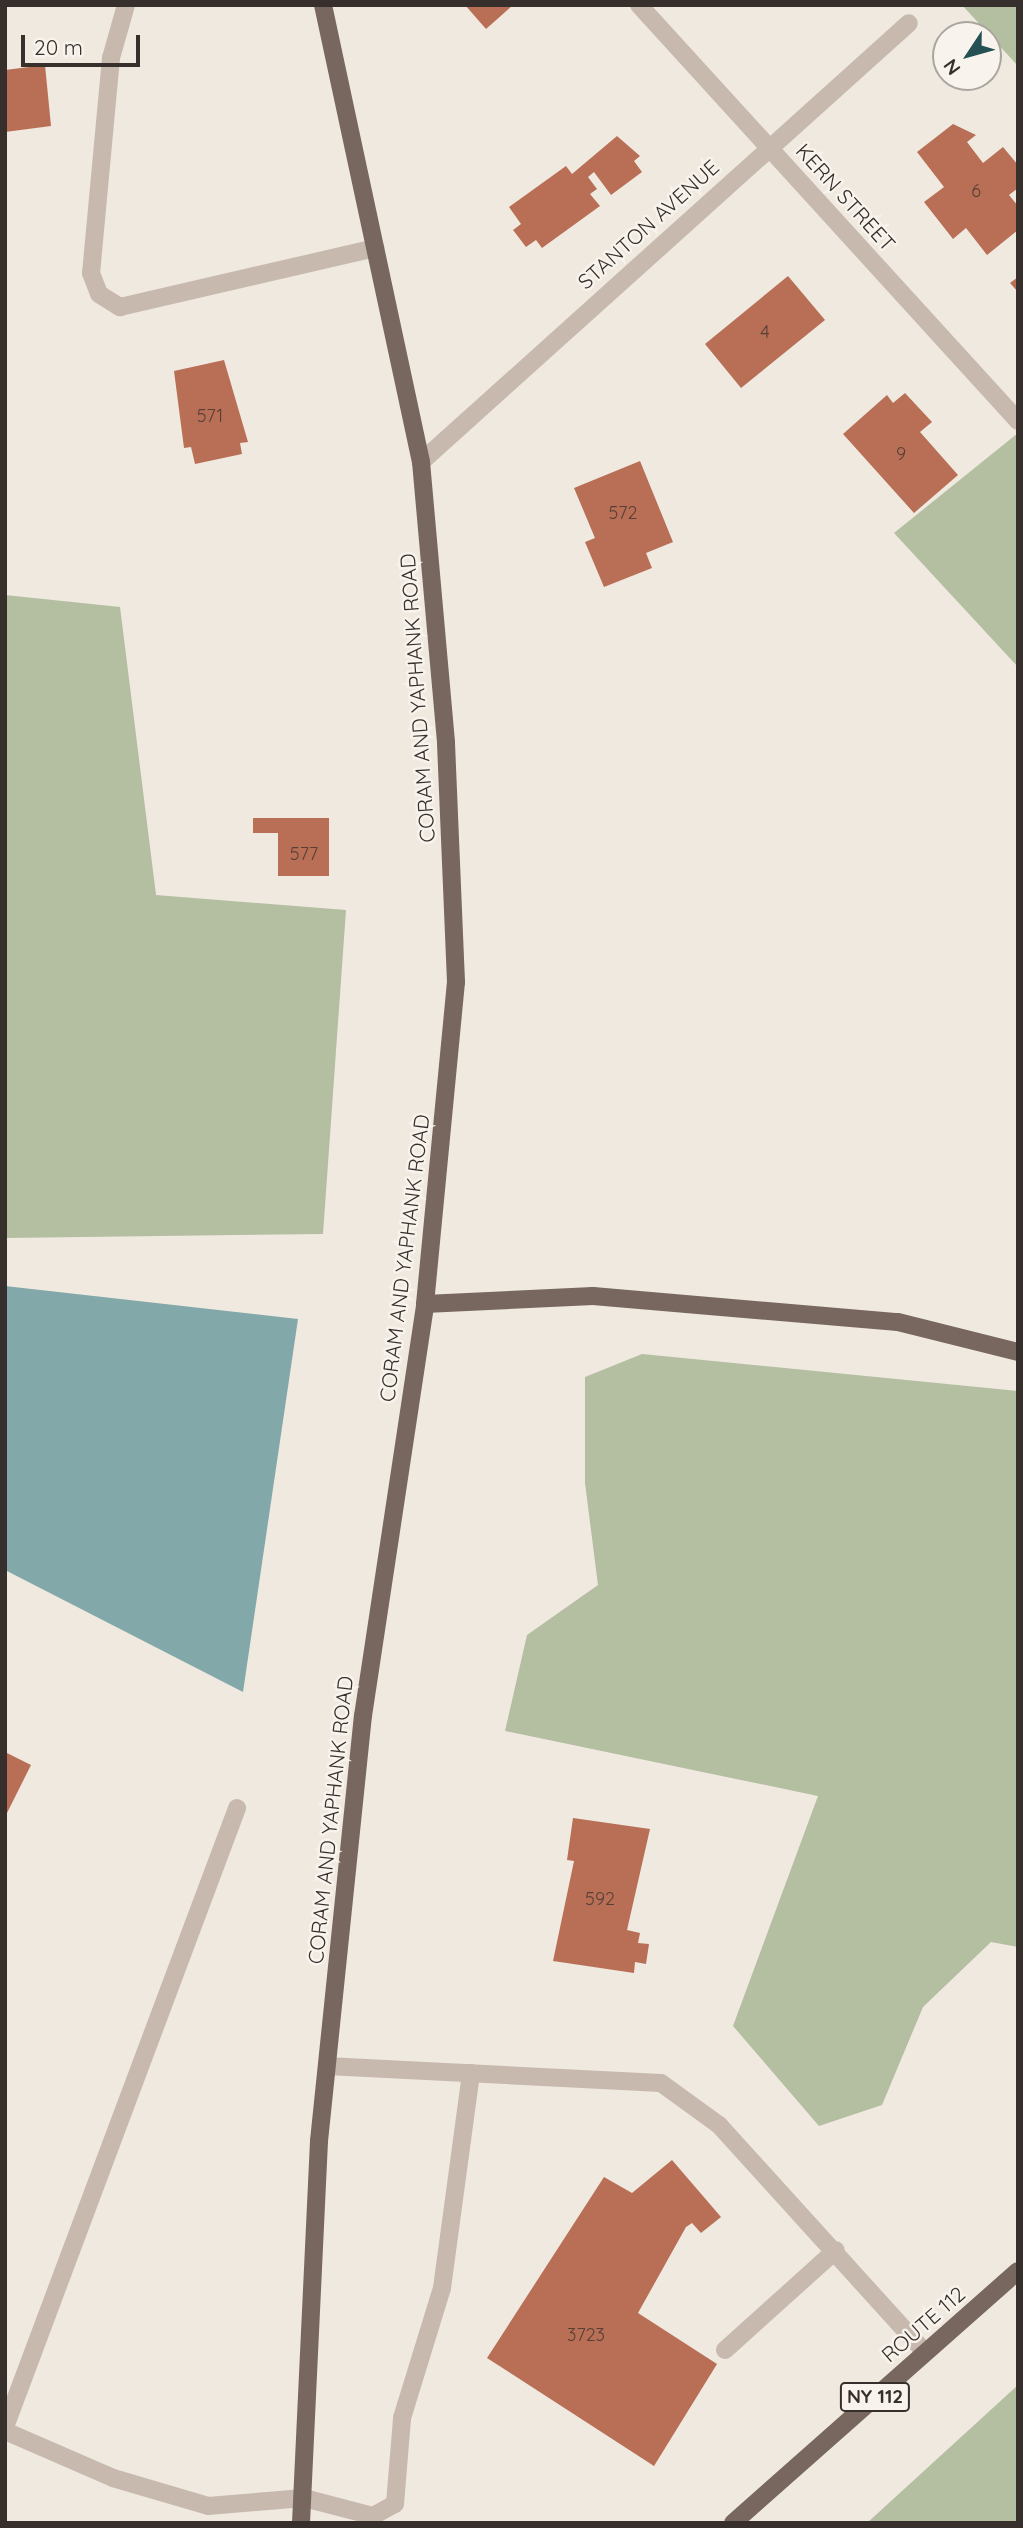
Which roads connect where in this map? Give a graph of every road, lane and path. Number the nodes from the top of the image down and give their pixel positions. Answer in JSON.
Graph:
{"nodes":[{"id":1,"x":126,"y":5,"type":"edge"},
{"id":2,"x":323,"y":5,"type":"edge"},
{"id":3,"x":639,"y":5,"type":"edge"},
{"id":4,"x":909,"y":23,"type":"dead end"},
{"id":5,"x":769,"y":145,"type":"junction"},
{"id":6,"x":375,"y":248,"type":"junction"},
{"id":7,"x":1018,"y":421,"type":"edge"},
{"id":8,"x":421,"y":462,"type":"junction"},
{"id":9,"x":425,"y":1304,"type":"junction"},
{"id":10,"x":1018,"y":1352,"type":"edge"},
{"id":11,"x":237,"y":1808,"type":"dead end"},
{"id":12,"x":327,"y":2066,"type":"junction"},
{"id":13,"x":471,"y":2073,"type":"junction"},
{"id":14,"x":836,"y":2250,"type":"junction"},
{"id":15,"x":1018,"y":2271,"type":"edge"},
{"id":16,"x":725,"y":2350,"type":"dead end"},
{"id":17,"x":925,"y":2352,"type":"junction"},
{"id":18,"x":5,"y":2429,"type":"edge"},
{"id":19,"x":304,"y":2498,"type":"junction"},
{"id":20,"x":301,"y":2523,"type":"edge"},
{"id":21,"x":733,"y":2523,"type":"edge"}],
"edges":[{"from":1,"to":6,"type":"street"},
{"from":2,"to":6,"type":"main road","name":"CORAM AND YAPHANK ROAD"},
{"from":3,"to":5,"type":"street","name":"KERN STREET"},
{"from":4,"to":5,"type":"street","name":"STANTON AVENUE"},
{"from":5,"to":7,"type":"street","name":"KERN STREET"},
{"from":5,"to":8,"type":"street","name":"STANTON AVENUE"},
{"from":6,"to":8,"type":"main road","name":"CORAM AND YAPHANK ROAD"},
{"from":8,"to":9,"type":"main road","name":"CORAM AND YAPHANK ROAD"},
{"from":9,"to":10,"type":"main road"},
{"from":9,"to":12,"type":"main road","name":"CORAM AND YAPHANK ROAD"},
{"from":11,"to":18,"type":"street"},
{"from":12,"to":13,"type":"street"},
{"from":12,"to":19,"type":"main road","name":"CORAM AND YAPHANK ROAD"},
{"from":13,"to":14,"type":"street"},
{"from":13,"to":19,"type":"street"},
{"from":14,"to":16,"type":"street"},
{"from":14,"to":17,"type":"street"},
{"from":15,"to":17,"type":"main road","name":"ROUTE 112","number":"NY 112"},
{"from":17,"to":21,"type":"main road","name":"ROUTE 112","number":"NY 112"},
{"from":18,"to":19,"type":"street"},
{"from":19,"to":20,"type":"main road","name":"CORAM AND YAPHANK ROAD"}]}
